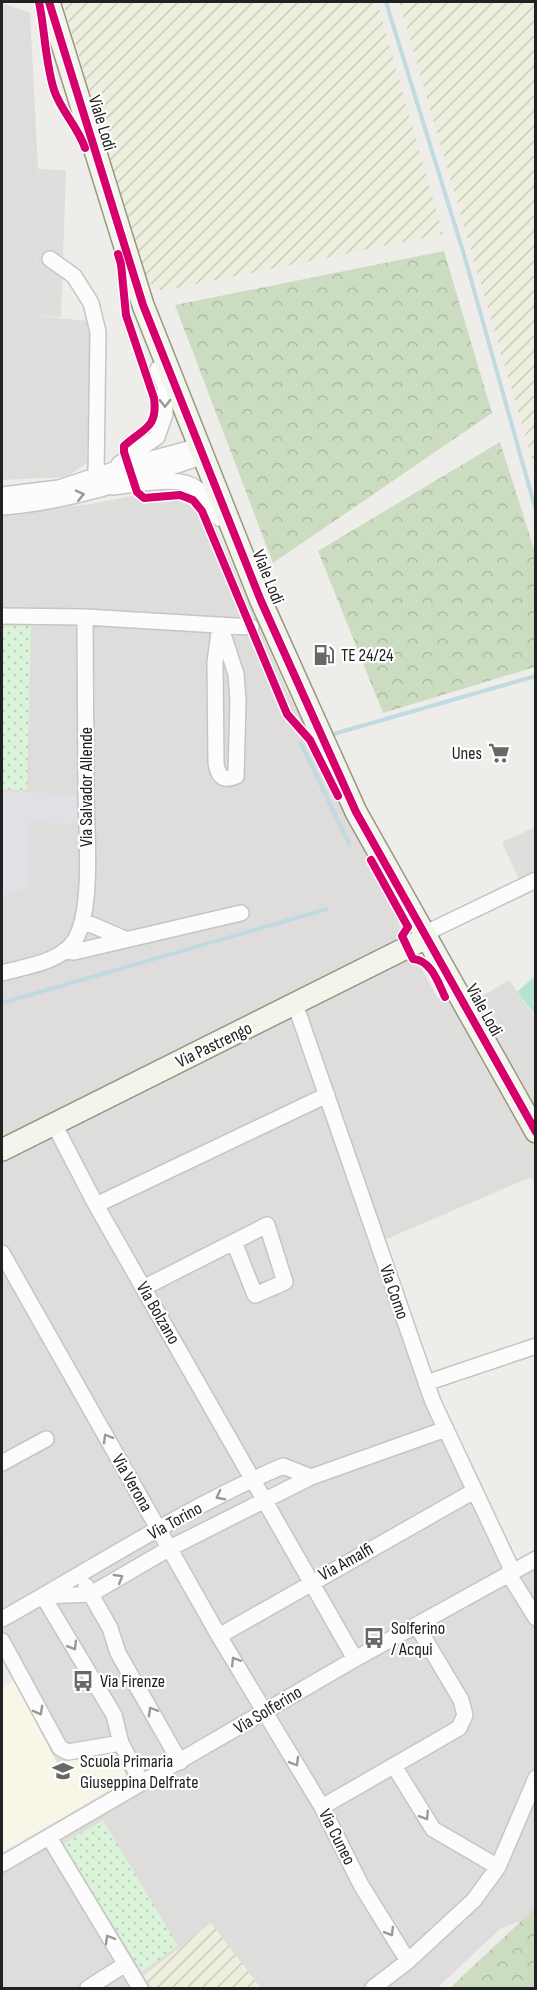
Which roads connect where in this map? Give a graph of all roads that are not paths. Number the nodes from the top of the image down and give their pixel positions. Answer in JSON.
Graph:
{"nodes":[{"id":1,"x":49,"y":2,"type":"edge"},
{"id":2,"x":50,"y":259,"type":"dead end"},
{"id":3,"x":143,"y":305,"type":"junction"},
{"id":4,"x":202,"y":451,"type":"junction"},
{"id":5,"x":103,"y":473,"type":"junction"},
{"id":6,"x":113,"y":487,"type":"junction"},
{"id":7,"x":2,"y":495,"type":"edge"},
{"id":8,"x":2,"y":507,"type":"edge"},
{"id":9,"x":261,"y":601,"type":"junction"},
{"id":10,"x":2,"y":616,"type":"edge"},
{"id":11,"x":85,"y":617,"type":"junction"},
{"id":12,"x":220,"y":625,"type":"junction"},
{"id":13,"x":251,"y":627,"type":"dead end"},
{"id":14,"x":536,"y":880,"type":"edge"},
{"id":15,"x":241,"y":913,"type":"dead end"},
{"id":16,"x":83,"y":921,"type":"junction"},
{"id":17,"x":426,"y":938,"type":"junction"},
{"id":18,"x":125,"y":939,"type":"junction"},
{"id":19,"x":64,"y":951,"type":"junction"},
{"id":20,"x":2,"y":973,"type":"edge"},
{"id":21,"x":296,"y":1005,"type":"junction"},
{"id":22,"x":327,"y":1095,"type":"junction"},
{"id":23,"x":54,"y":1124,"type":"junction"},
{"id":24,"x":536,"y":1132,"type":"edge"},
{"id":25,"x":2,"y":1150,"type":"edge"},
{"id":26,"x":96,"y":1205,"type":"junction"},
{"id":27,"x":234,"y":1242,"type":"dead end"},
{"id":28,"x":2,"y":1253,"type":"edge"},
{"id":29,"x":143,"y":1288,"type":"junction"},
{"id":30,"x":536,"y":1346,"type":"edge"},
{"id":31,"x":426,"y":1383,"type":"junction"},
{"id":32,"x":446,"y":1429,"type":"junction"},
{"id":33,"x":46,"y":1439,"type":"dead end"},
{"id":34,"x":2,"y":1463,"type":"edge"},
{"id":35,"x":311,"y":1477,"type":"junction"},
{"id":36,"x":253,"y":1479,"type":"junction"},
{"id":37,"x":474,"y":1491,"type":"junction"},
{"id":38,"x":265,"y":1499,"type":"junction"},
{"id":39,"x":158,"y":1529,"type":"junction"},
{"id":40,"x":170,"y":1548,"type":"junction"},
{"id":41,"x":536,"y":1559,"type":"edge"},
{"id":42,"x":510,"y":1572,"type":"junction"},
{"id":43,"x":80,"y":1575,"type":"junction"},
{"id":44,"x":311,"y":1582,"type":"junction"},
{"id":45,"x":91,"y":1594,"type":"junction"},
{"id":46,"x":44,"y":1596,"type":"junction"},
{"id":47,"x":536,"y":1618,"type":"edge"},
{"id":48,"x":2,"y":1619,"type":"edge"},
{"id":49,"x":417,"y":1626,"type":"junction"},
{"id":50,"x":219,"y":1636,"type":"junction"},
{"id":51,"x":2,"y":1641,"type":"edge"},
{"id":52,"x":355,"y":1659,"type":"junction"},
{"id":53,"x":266,"y":1711,"type":"junction"},
{"id":54,"x":121,"y":1743,"type":"junction"},
{"id":55,"x":180,"y":1762,"type":"junction"},
{"id":56,"x":394,"y":1766,"type":"junction"},
{"id":57,"x":536,"y":1778,"type":"edge"},
{"id":58,"x":142,"y":1784,"type":"junction"},
{"id":59,"x":322,"y":1807,"type":"junction"},
{"id":60,"x":49,"y":1837,"type":"junction"},
{"id":61,"x":2,"y":1864,"type":"edge"},
{"id":62,"x":498,"y":1867,"type":"junction"},
{"id":63,"x":408,"y":1961,"type":"junction"},
{"id":64,"x":124,"y":1965,"type":"junction"},
{"id":65,"x":88,"y":1989,"type":"edge"},
{"id":66,"x":140,"y":1989,"type":"edge"},
{"id":67,"x":373,"y":1989,"type":"edge"}],
"edges":[{"from":1,"to":3,"type":"street","name":"Viale Lodi"},
{"from":2,"to":5,"type":"street"},
{"from":3,"to":4,"type":"street","name":"Viale Lodi"},
{"from":3,"to":5,"type":"street","one_way":true},
{"from":4,"to":5,"type":"street"},
{"from":4,"to":6,"type":"street"},
{"from":4,"to":9,"type":"street","name":"Viale Lodi"},
{"from":5,"to":7,"type":"street"},
{"from":8,"to":6,"type":"street","one_way":true},
{"from":6,"to":9,"type":"street"},
{"from":9,"to":17,"type":"street","name":"Viale Lodi"},
{"from":10,"to":11,"type":"street"},
{"from":11,"to":12,"type":"street"},
{"from":11,"to":16,"type":"street","name":"Via Salvador Allende"},
{"from":12,"to":12,"type":"street"},
{"from":12,"to":13,"type":"street"},
{"from":14,"to":17,"type":"street"},
{"from":15,"to":18,"type":"street","name":"Via Salvador Allende"},
{"from":16,"to":18,"type":"street"},
{"from":16,"to":19,"type":"street","name":"Via Salvador Allende"},
{"from":17,"to":21,"type":"street","name":"Via Pastrengo"},
{"from":17,"to":24,"type":"street","name":"Viale Lodi"},
{"from":18,"to":19,"type":"street","name":"Via Salvador Allende"},
{"from":19,"to":20,"type":"street","name":"Via Salvador Allende"},
{"from":21,"to":22,"type":"street","name":"Via Como"},
{"from":21,"to":23,"type":"street","name":"Via Pastrengo"},
{"from":22,"to":26,"type":"street"},
{"from":22,"to":31,"type":"street","name":"Via Como"},
{"from":23,"to":25,"type":"street","name":"Via Pastrengo"},
{"from":23,"to":26,"type":"street","name":"Via Bolzano"},
{"from":26,"to":29,"type":"street","name":"Via Bolzano"},
{"from":27,"to":29,"type":"street"},
{"from":39,"to":28,"type":"street","name":"Via Verona","one_way":true},
{"from":29,"to":36,"type":"street","name":"Via Bolzano"},
{"from":30,"to":31,"type":"street"},
{"from":31,"to":32,"type":"street","name":"Via Como"},
{"from":32,"to":35,"type":"street","name":"Via Torino"},
{"from":32,"to":37,"type":"street","name":"Via Como"},
{"from":33,"to":34,"type":"street"},
{"from":35,"to":36,"type":"street","name":"Via Torino"},
{"from":35,"to":38,"type":"street","name":"Via Torino"},
{"from":36,"to":38,"type":"street","name":"Via Bolzano"},
{"from":36,"to":39,"type":"street","name":"Via Torino","one_way":true},
{"from":37,"to":42,"type":"street","name":"Via Como"},
{"from":37,"to":44,"type":"street","name":"Via Amalfi"},
{"from":38,"to":40,"type":"street","name":"Via Torino"},
{"from":38,"to":44,"type":"street","name":"Via Bolzano"},
{"from":39,"to":40,"type":"street","name":"Via Verona"},
{"from":39,"to":43,"type":"street","name":"Via Torino"},
{"from":45,"to":40,"type":"street","name":"Via Torino","one_way":true},
{"from":40,"to":50,"type":"street","name":"Via Verona"},
{"from":41,"to":42,"type":"street","name":"Via Solferino"},
{"from":42,"to":47,"type":"street","name":"Via Como"},
{"from":42,"to":49,"type":"street","name":"Via Solferino"},
{"from":43,"to":45,"type":"street"},
{"from":43,"to":46,"type":"street","name":"Via Torino"},
{"from":44,"to":50,"type":"street","name":"Via Amalfi"},
{"from":44,"to":52,"type":"street","name":"Via Bolzano"},
{"from":45,"to":46,"type":"street","name":"Via Torino"},
{"from":55,"to":45,"type":"street","one_way":true},
{"from":46,"to":48,"type":"street","name":"Via Torino"},
{"from":46,"to":54,"type":"street","one_way":true},
{"from":49,"to":52,"type":"street","name":"Via Solferino"},
{"from":49,"to":56,"type":"street"},
{"from":53,"to":50,"type":"street","name":"Via Verona","one_way":true},
{"from":51,"to":54,"type":"street","one_way":true},
{"from":52,"to":53,"type":"street","name":"Via Solferino"},
{"from":53,"to":55,"type":"street","name":"Via Solferino"},
{"from":53,"to":59,"type":"street","name":"Via Cuneo","one_way":true},
{"from":54,"to":58,"type":"street"},
{"from":55,"to":58,"type":"street","name":"Via Solferino"},
{"from":56,"to":59,"type":"street"},
{"from":56,"to":62,"type":"street","one_way":true},
{"from":57,"to":62,"type":"street"},
{"from":58,"to":60,"type":"street","name":"Via Solferino"},
{"from":59,"to":63,"type":"street","name":"Via Cuneo","one_way":true},
{"from":60,"to":61,"type":"street","name":"Via Solferino"},
{"from":64,"to":60,"type":"street","one_way":true},
{"from":62,"to":63,"type":"street"},
{"from":63,"to":67,"type":"street"},
{"from":64,"to":65,"type":"street"},
{"from":64,"to":66,"type":"street"}]}
